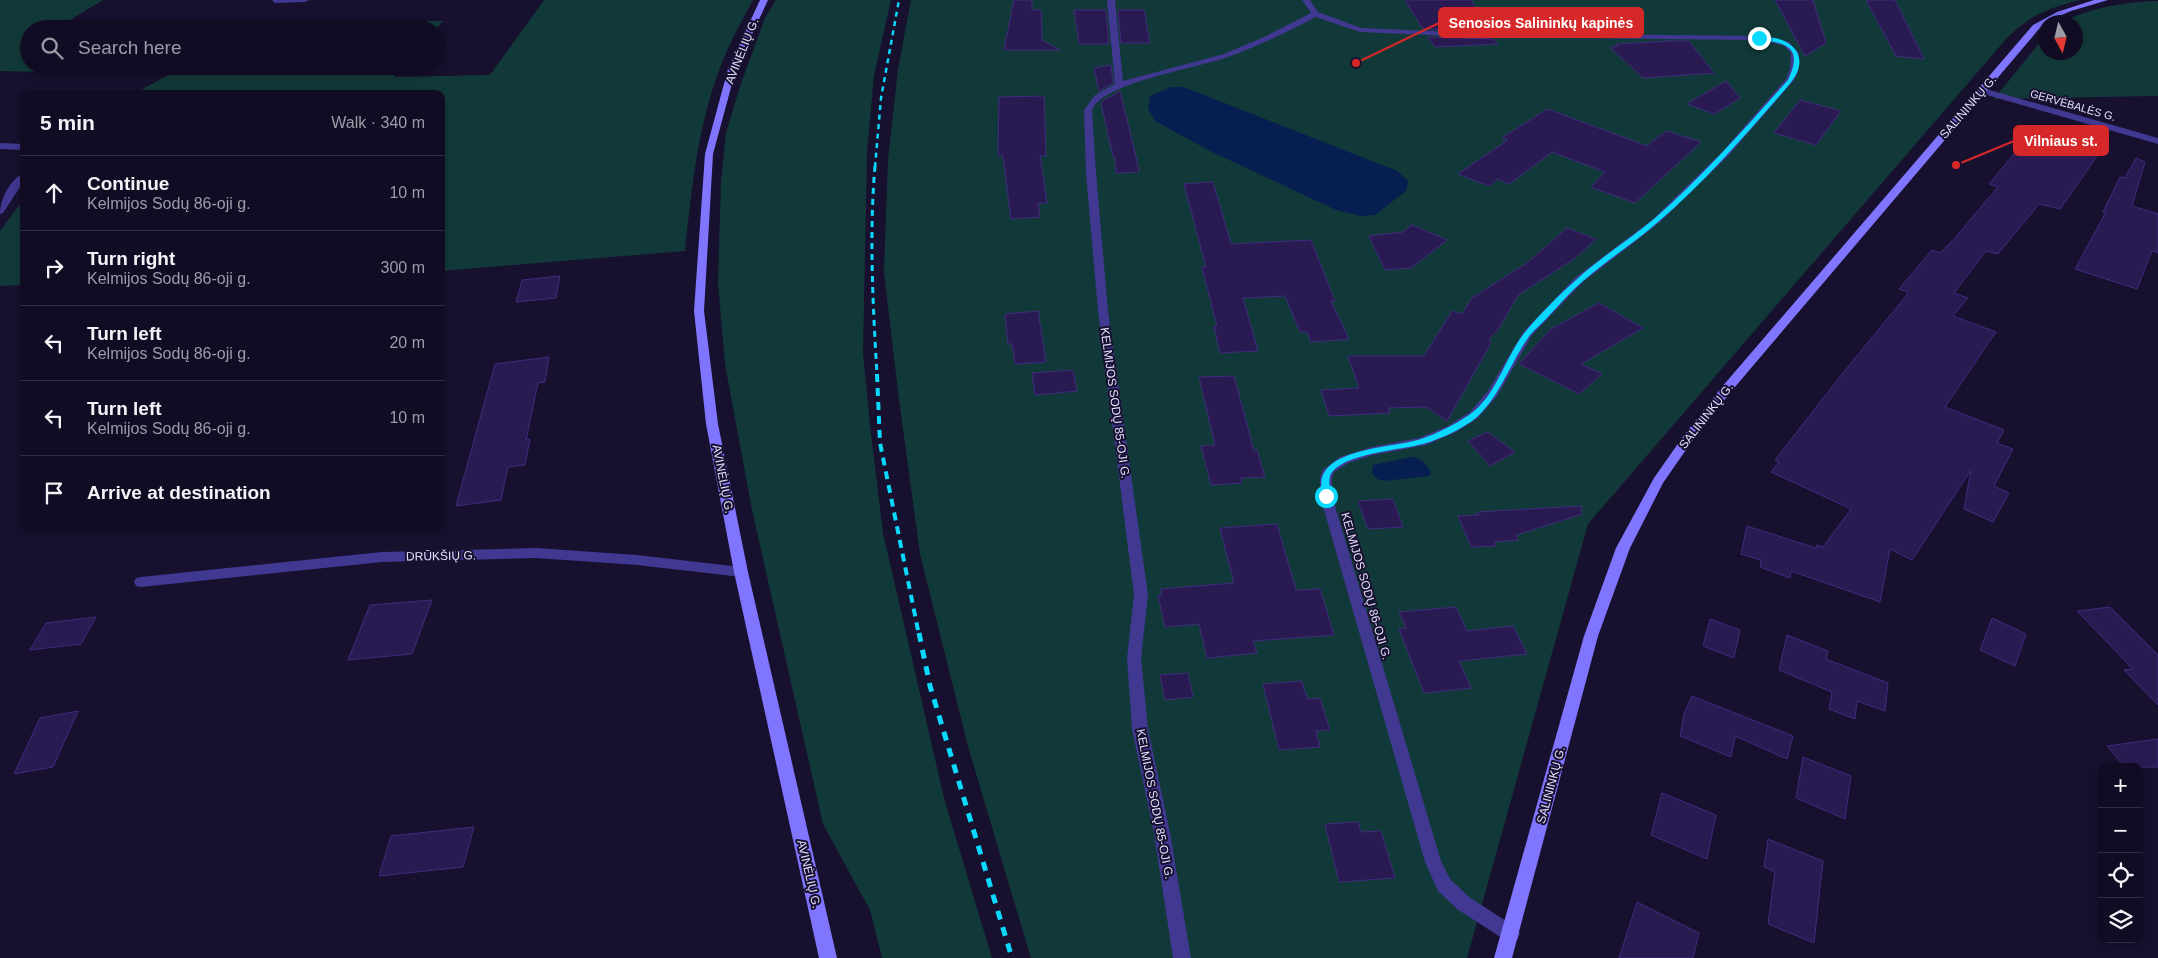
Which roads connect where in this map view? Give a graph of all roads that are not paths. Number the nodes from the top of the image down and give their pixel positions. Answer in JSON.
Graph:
{"nodes":[{"id":1,"x":304,"y":0,"type":"edge"},
{"id":2,"x":764,"y":0,"type":"edge"},
{"id":3,"x":1111,"y":0,"type":"edge"},
{"id":4,"x":1306,"y":0,"type":"edge"},
{"id":5,"x":2104,"y":0,"type":"edge"},
{"id":6,"x":275,"y":1,"type":"dead end"},
{"id":7,"x":1315,"y":14,"type":"junction"},
{"id":8,"x":1120,"y":86,"type":"junction"},
{"id":9,"x":1982,"y":91,"type":"junction"},
{"id":10,"x":2158,"y":141,"type":"edge"},
{"id":11,"x":0,"y":146,"type":"edge"},
{"id":12,"x":20,"y":147,"type":"edge"},
{"id":13,"x":20,"y":180,"type":"edge"},
{"id":14,"x":0,"y":212,"type":"edge"},
{"id":15,"x":741,"y":572,"type":"junction"},
{"id":16,"x":141,"y":582,"type":"dead end"},
{"id":17,"x":1511,"y":934,"type":"junction"},
{"id":18,"x":828,"y":958,"type":"edge"},
{"id":19,"x":1182,"y":958,"type":"edge"},
{"id":20,"x":1503,"y":958,"type":"edge"}],
"edges":[{"from":1,"to":6,"type":"street"},
{"from":2,"to":15,"type":"main road","name":"AVINĖLIŲ G."},
{"from":3,"to":8,"type":"street"},
{"from":4,"to":7,"type":"street"},
{"from":5,"to":9,"type":"main road","name":"SALININKŲ G."},
{"from":7,"to":8,"type":"street","name":"KELMIJOS SODŲ 85-OJI G."},
{"from":7,"to":17,"type":"street","name":"KELMIJOS SODŲ 86-OJI G."},
{"from":8,"to":19,"type":"street","name":"KELMIJOS SODŲ 85-OJI G."},
{"from":9,"to":10,"type":"street","name":"GERVĖBALĖS G."},
{"from":9,"to":17,"type":"main road","name":"SALININKŲ G."},
{"from":11,"to":12,"type":"street"},
{"from":13,"to":14,"type":"street"},
{"from":15,"to":16,"type":"street","name":"DRŪKŠIŲ G."},
{"from":15,"to":18,"type":"main road","name":"AVINĖLIŲ G."},
{"from":17,"to":20,"type":"main road","name":"SALININKŲ G."}]}
